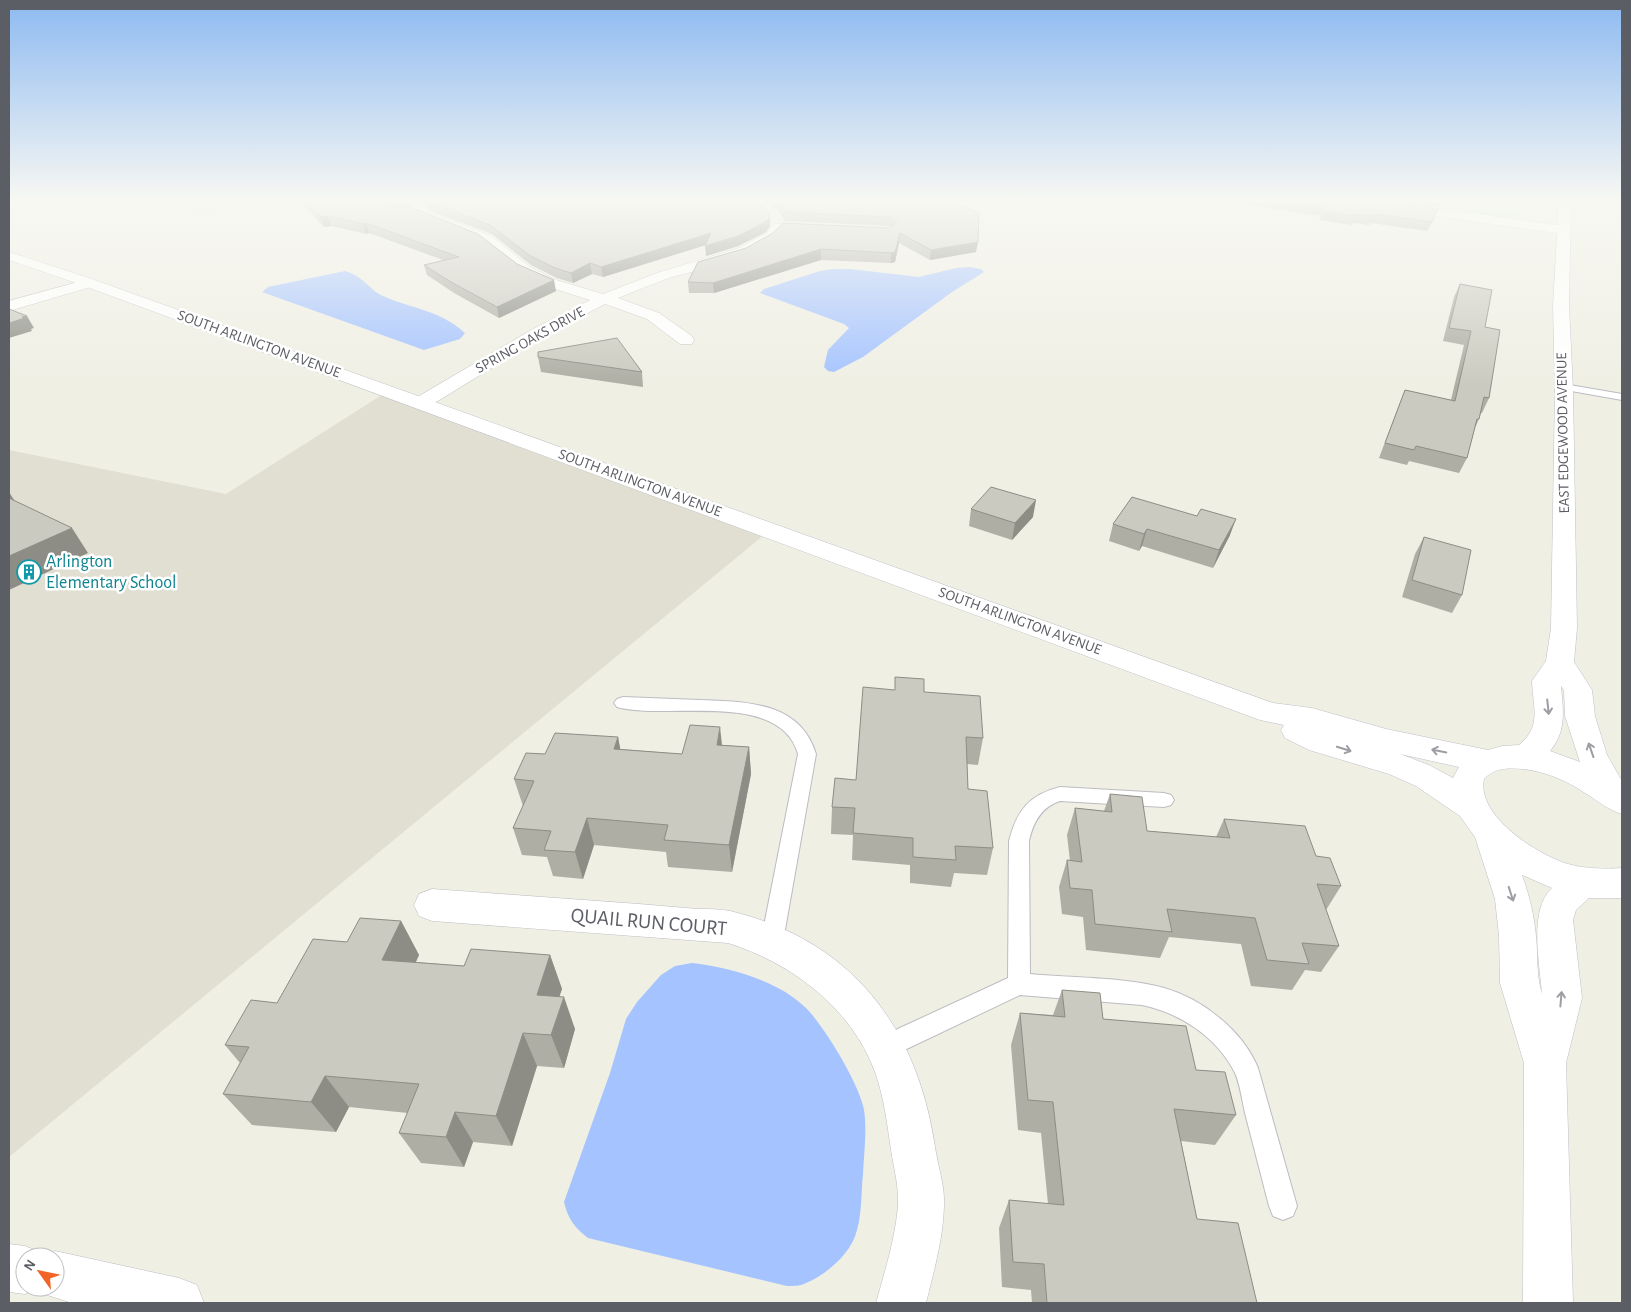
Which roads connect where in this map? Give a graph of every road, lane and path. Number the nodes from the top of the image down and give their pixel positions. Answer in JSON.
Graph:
{"nodes":[{"id":1,"x":31,"y":263,"type":"edge"},
{"id":2,"x":516,"y":263,"type":"edge"},
{"id":3,"x":702,"y":263,"type":"edge"},
{"id":4,"x":1563,"y":263,"type":"edge"},
{"id":5,"x":83,"y":280,"type":"junction"},
{"id":6,"x":9,"y":297,"type":"edge"},
{"id":7,"x":605,"y":300,"type":"junction"},
{"id":8,"x":9,"y":306,"type":"edge"},
{"id":9,"x":686,"y":340,"type":"dead end"},
{"id":10,"x":1564,"y":387,"type":"junction"},
{"id":11,"x":1622,"y":398,"type":"edge"},
{"id":12,"x":421,"y":403,"type":"junction"},
{"id":13,"x":1560,"y":663,"type":"junction"},
{"id":14,"x":623,"y":703,"type":"dead end"},
{"id":15,"x":1270,"y":712,"type":"junction"},
{"id":16,"x":1524,"y":758,"type":"junction"},
{"id":17,"x":1487,"y":761,"type":"junction"},
{"id":18,"x":1618,"y":798,"type":"edge"},
{"id":19,"x":1164,"y":800,"type":"dead end"},
{"id":20,"x":1480,"y":819,"type":"junction"},
{"id":21,"x":1583,"y":881,"type":"junction"},
{"id":22,"x":1622,"y":883,"type":"edge"},
{"id":23,"x":432,"y":905,"type":"dead end"},
{"id":24,"x":772,"y":941,"type":"junction"},
{"id":25,"x":1019,"y":984,"type":"junction"},
{"id":26,"x":885,"y":1046,"type":"junction"},
{"id":27,"x":1545,"y":1063,"type":"junction"},
{"id":28,"x":1283,"y":1206,"type":"dead end"},
{"id":29,"x":65,"y":1277,"type":"edge"},
{"id":30,"x":179,"y":1303,"type":"edge"},
{"id":31,"x":901,"y":1303,"type":"edge"},
{"id":32,"x":1548,"y":1303,"type":"edge"}],
"edges":[{"from":1,"to":5,"type":"main road","name":"SOUTH ARLINGTON AVENUE"},
{"from":2,"to":7,"type":"main road"},
{"from":3,"to":7,"type":"main road","name":"SPRING OAKS DRIVE"},
{"from":4,"to":10,"type":"main road","name":"EAST EDGEWOOD AVENUE"},
{"from":5,"to":6,"type":"main road"},
{"from":5,"to":8,"type":"main road"},
{"from":5,"to":12,"type":"main road","name":"SOUTH ARLINGTON AVENUE"},
{"from":7,"to":9,"type":"main road"},
{"from":7,"to":12,"type":"main road","name":"SPRING OAKS DRIVE"},
{"from":10,"to":11,"type":"lane"},
{"from":10,"to":13,"type":"main road","name":"EAST EDGEWOOD AVENUE"},
{"from":12,"to":15,"type":"main road","name":"SOUTH ARLINGTON AVENUE"},
{"from":13,"to":16,"type":"main road","one_way":true},
{"from":18,"to":13,"type":"main road","one_way":true},
{"from":14,"to":24,"type":"lane"},
{"from":17,"to":15,"type":"main road","name":"SOUTH ARLINGTON AVENUE","one_way":true},
{"from":15,"to":20,"type":"main road","name":"SOUTH ARLINGTON AVENUE","one_way":true},
{"from":16,"to":17,"type":"main road"},
{"from":16,"to":18,"type":"main road"},
{"from":17,"to":20,"type":"main road"},
{"from":19,"to":25,"type":"lane"},
{"from":20,"to":21,"type":"main road","name":"SOUTH ARLINGTON AVENUE"},
{"from":20,"to":27,"type":"main road","one_way":true},
{"from":21,"to":22,"type":"main road","name":"SOUTH ARLINGTON AVENUE"},
{"from":27,"to":21,"type":"main road","one_way":true},
{"from":23,"to":24,"type":"main road","name":"QUAIL RUN COURT"},
{"from":24,"to":26,"type":"main road","name":"QUAIL RUN COURT"},
{"from":25,"to":26,"type":"lane"},
{"from":25,"to":28,"type":"lane"},
{"from":26,"to":31,"type":"main road","name":"QUAIL RUN COURT"},
{"from":27,"to":32,"type":"main road"},
{"from":29,"to":30,"type":"main road"}]}
